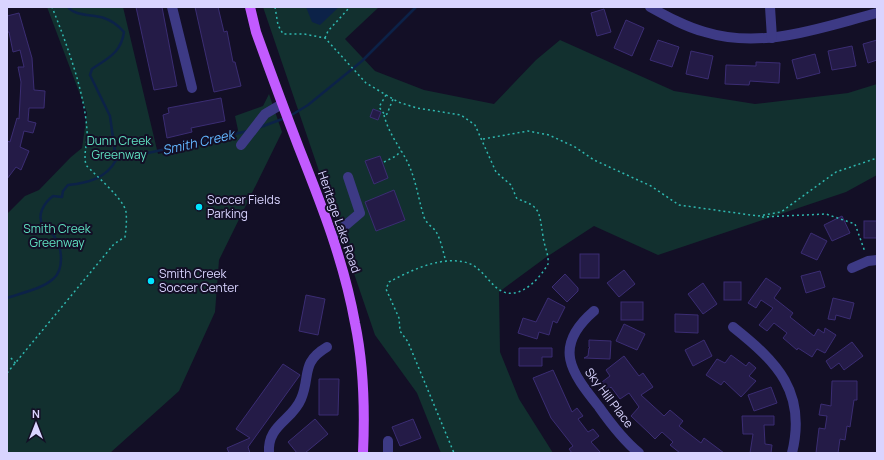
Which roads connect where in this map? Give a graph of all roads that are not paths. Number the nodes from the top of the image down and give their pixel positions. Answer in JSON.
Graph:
{"nodes":[{"id":1,"x":172,"y":7,"type":"edge"},
{"id":2,"x":250,"y":7,"type":"edge"},
{"id":3,"x":650,"y":7,"type":"edge"},
{"id":4,"x":770,"y":7,"type":"edge"},
{"id":5,"x":877,"y":13,"type":"edge"},
{"id":6,"x":772,"y":38,"type":"junction"},
{"id":7,"x":192,"y":88,"type":"dead end"},
{"id":8,"x":282,"y":104,"type":"junction"},
{"id":9,"x":241,"y":145,"type":"dead end"},
{"id":10,"x":348,"y":177,"type":"dead end"},
{"id":11,"x":333,"y":236,"type":"junction"},
{"id":12,"x":873,"y":260,"type":"edge"},
{"id":13,"x":852,"y":268,"type":"dead end"},
{"id":14,"x":594,"y":311,"type":"dead end"},
{"id":15,"x":733,"y":327,"type":"dead end"},
{"id":16,"x":327,"y":347,"type":"dead end"},
{"id":17,"x":388,"y":441,"type":"dead end"},
{"id":18,"x":269,"y":453,"type":"edge"},
{"id":19,"x":363,"y":453,"type":"edge"},
{"id":20,"x":388,"y":453,"type":"edge"},
{"id":21,"x":639,"y":453,"type":"edge"},
{"id":22,"x":792,"y":453,"type":"edge"}],
"edges":[{"from":1,"to":7,"type":"street"},
{"from":2,"to":8,"type":"main road","name":"Heritage Lake Road"},
{"from":3,"to":6,"type":"street"},
{"from":4,"to":6,"type":"street"},
{"from":5,"to":6,"type":"street"},
{"from":8,"to":9,"type":"street"},
{"from":8,"to":11,"type":"main road","name":"Heritage Lake Road"},
{"from":10,"to":11,"type":"street"},
{"from":11,"to":19,"type":"main road","name":"Heritage Lake Road"},
{"from":12,"to":13,"type":"street"},
{"from":14,"to":21,"type":"street","name":"Sky Hill Place"},
{"from":15,"to":22,"type":"street"},
{"from":16,"to":18,"type":"street"},
{"from":17,"to":20,"type":"street"}]}
